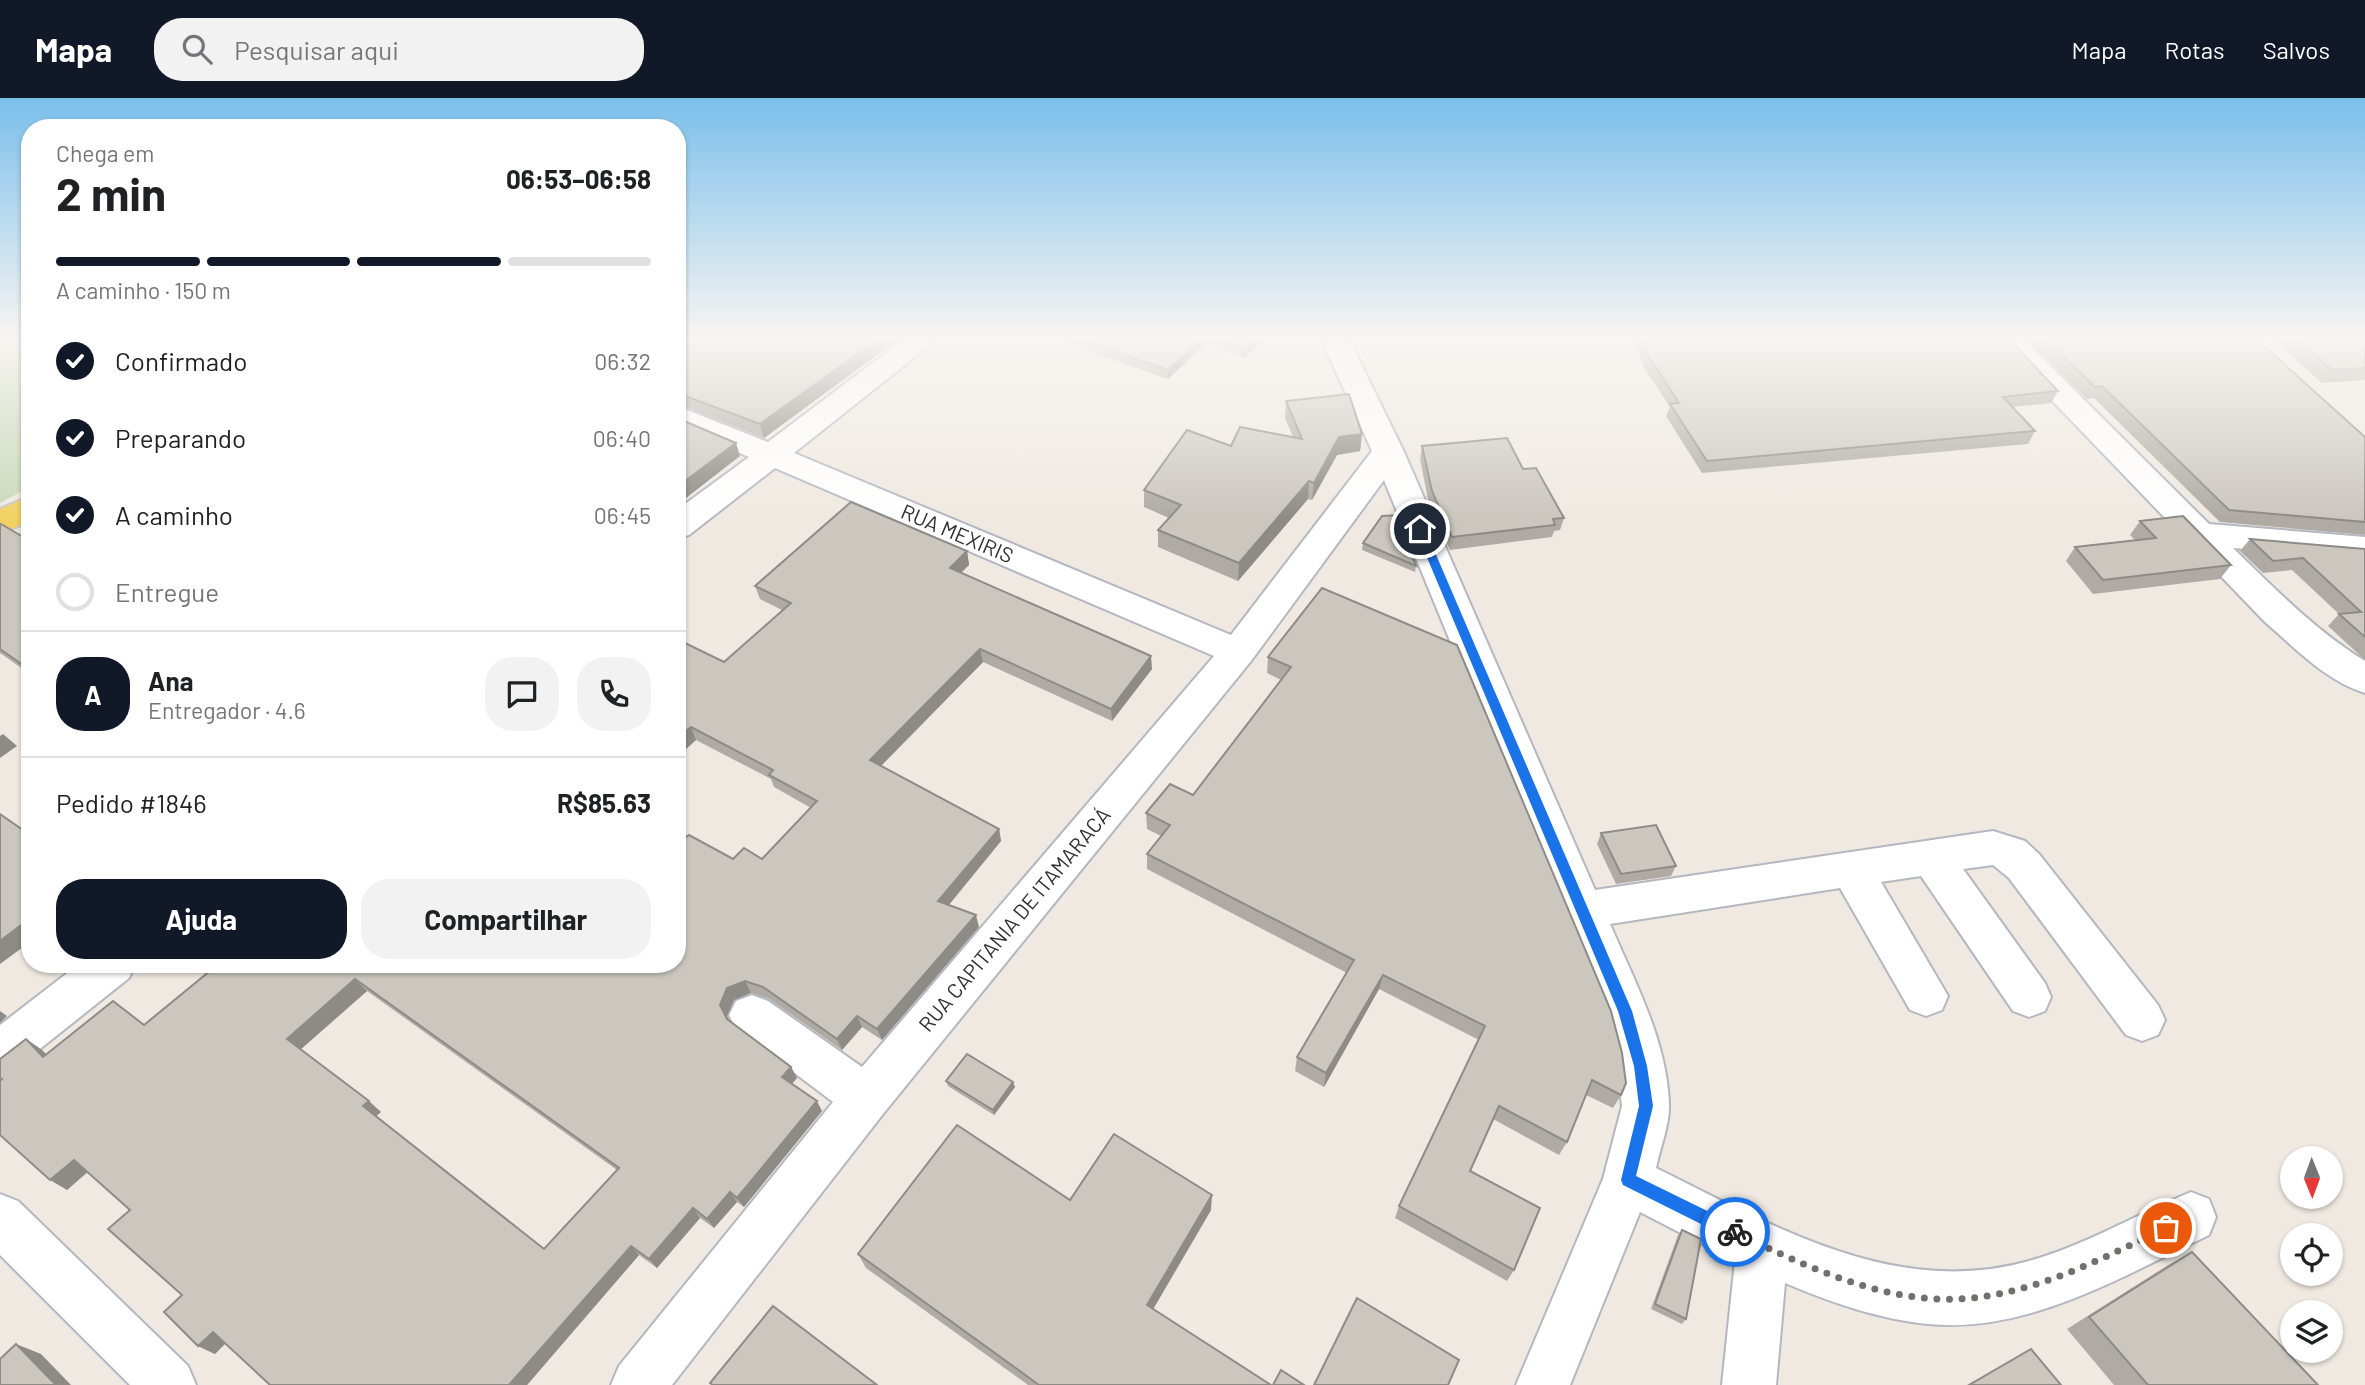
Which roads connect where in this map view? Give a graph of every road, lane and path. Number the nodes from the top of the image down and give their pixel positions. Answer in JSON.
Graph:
{"nodes":[{"id":1,"x":848,"y":397,"type":"edge"},
{"id":2,"x":1362,"y":397,"type":"edge"},
{"id":3,"x":2064,"y":397,"type":"edge"},
{"id":4,"x":686,"y":419,"type":"edge"},
{"id":5,"x":1388,"y":452,"type":"junction"},
{"id":6,"x":771,"y":456,"type":"junction"},
{"id":7,"x":21,"y":512,"type":"edge"},
{"id":8,"x":686,"y":520,"type":"edge"},
{"id":9,"x":0,"y":523,"type":"edge"},
{"id":10,"x":2198,"y":534,"type":"junction"},
{"id":11,"x":2365,"y":548,"type":"edge"},
{"id":12,"x":1238,"y":652,"type":"junction"},
{"id":13,"x":2365,"y":679,"type":"edge"},
{"id":14,"x":1930,"y":856,"type":"junction"},
{"id":15,"x":1850,"y":869,"type":"junction"},
{"id":16,"x":1582,"y":910,"type":"junction"},
{"id":17,"x":102,"y":973,"type":"edge"},
{"id":18,"x":1926,"y":996,"type":"dead end"},
{"id":19,"x":2029,"y":997,"type":"dead end"},
{"id":20,"x":752,"y":1015,"type":"dead end"},
{"id":21,"x":2143,"y":1020,"type":"dead end"},
{"id":22,"x":0,"y":1053,"type":"edge"},
{"id":23,"x":866,"y":1098,"type":"junction"},
{"id":24,"x":1628,"y":1180,"type":"junction"},
{"id":25,"x":2191,"y":1217,"type":"dead end"},
{"id":26,"x":0,"y":1219,"type":"edge"},
{"id":27,"x":1762,"y":1246,"type":"junction"},
{"id":28,"x":169,"y":1385,"type":"edge"},
{"id":29,"x":638,"y":1385,"type":"edge"},
{"id":30,"x":1543,"y":1385,"type":"edge"},
{"id":31,"x":1749,"y":1385,"type":"edge"}],
"edges":[{"from":1,"to":6,"type":"street"},
{"from":2,"to":5,"type":"street"},
{"from":3,"to":10,"type":"street"},
{"from":4,"to":6,"type":"street","name":"RUA MEXIRIS"},
{"from":5,"to":12,"type":"street","name":"RUA CAPITANIA DE ITAMARACÁ"},
{"from":5,"to":16,"type":"street"},
{"from":6,"to":8,"type":"street"},
{"from":6,"to":12,"type":"street","name":"RUA MEXIRIS"},
{"from":7,"to":9,"type":"main road"},
{"from":10,"to":11,"type":"street"},
{"from":10,"to":13,"type":"street"},
{"from":12,"to":23,"type":"street","name":"RUA CAPITANIA DE ITAMARACÁ"},
{"from":14,"to":15,"type":"street"},
{"from":14,"to":19,"type":"street"},
{"from":14,"to":21,"type":"street"},
{"from":15,"to":16,"type":"street"},
{"from":15,"to":18,"type":"street"},
{"from":16,"to":24,"type":"street"},
{"from":17,"to":22,"type":"street"},
{"from":20,"to":23,"type":"street"},
{"from":23,"to":29,"type":"street","name":"RUA CAPITANIA DE ITAMARACÁ"},
{"from":24,"to":27,"type":"street"},
{"from":24,"to":30,"type":"street"},
{"from":25,"to":27,"type":"street"},
{"from":26,"to":28,"type":"street"},
{"from":27,"to":31,"type":"street"}]}
